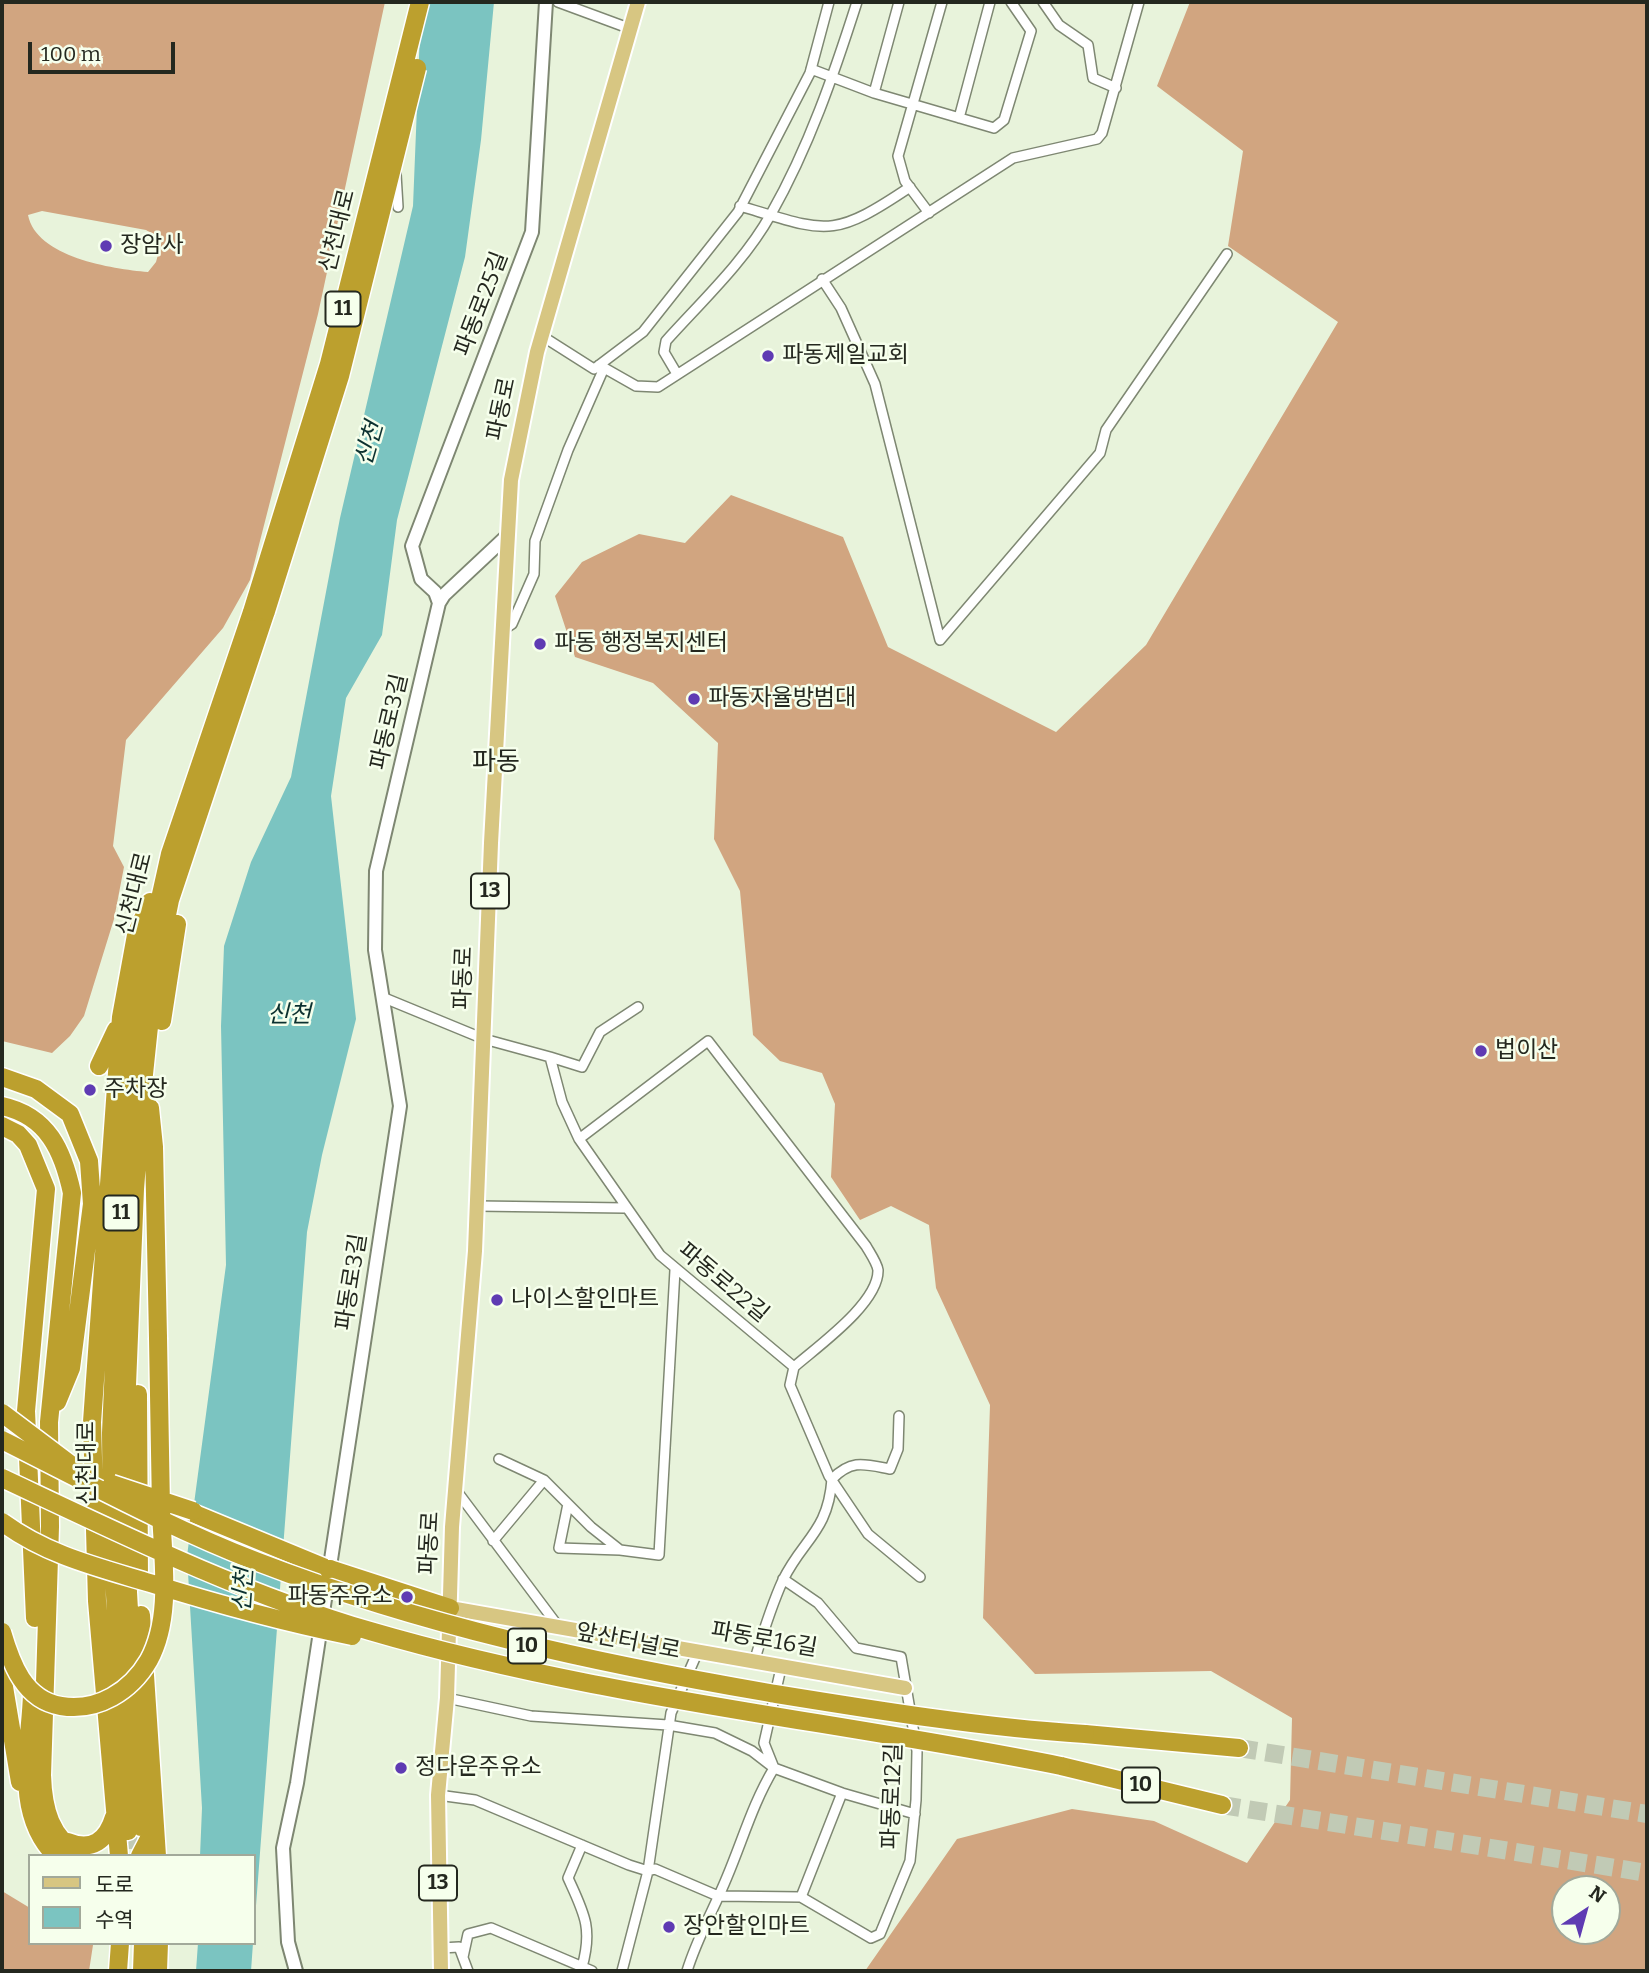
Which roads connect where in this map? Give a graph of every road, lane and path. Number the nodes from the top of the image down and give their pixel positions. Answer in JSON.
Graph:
{"nodes":[{"id":1,"x":412,"y":2,"type":"edge"},
{"id":2,"x":420,"y":2,"type":"edge"},
{"id":3,"x":431,"y":2,"type":"edge"},
{"id":4,"x":553,"y":2,"type":"edge"},
{"id":5,"x":638,"y":2,"type":"edge"},
{"id":6,"x":829,"y":2,"type":"edge"},
{"id":7,"x":857,"y":2,"type":"edge"},
{"id":8,"x":900,"y":2,"type":"edge"},
{"id":9,"x":942,"y":2,"type":"edge"},
{"id":10,"x":990,"y":2,"type":"edge"},
{"id":11,"x":1011,"y":2,"type":"edge"},
{"id":12,"x":1043,"y":2,"type":"edge"},
{"id":13,"x":1139,"y":2,"type":"edge"},
{"id":14,"x":631,"y":29,"type":"junction"},
{"id":15,"x":811,"y":69,"type":"junction"},
{"id":16,"x":832,"y":78,"type":"junction"},
{"id":17,"x":1116,"y":88,"type":"junction"},
{"id":18,"x":874,"y":93,"type":"junction"},
{"id":19,"x":912,"y":105,"type":"junction"},
{"id":20,"x":959,"y":118,"type":"junction"},
{"id":21,"x":910,"y":187,"type":"junction"},
{"id":22,"x":740,"y":206,"type":"junction"},
{"id":23,"x":398,"y":207,"type":"dead end"},
{"id":24,"x":929,"y":213,"type":"junction"},
{"id":25,"x":771,"y":215,"type":"junction"},
{"id":26,"x":1227,"y":254,"type":"dead end"},
{"id":27,"x":822,"y":279,"type":"junction"},
{"id":28,"x":542,"y":336,"type":"junction"},
{"id":29,"x":602,"y":367,"type":"junction"},
{"id":30,"x":677,"y":374,"type":"junction"},
{"id":31,"x":508,"y":535,"type":"junction"},
{"id":32,"x":439,"y":603,"type":"junction"},
{"id":33,"x":259,"y":611,"type":"junction"},
{"id":34,"x":503,"y":630,"type":"junction"},
{"id":35,"x":201,"y":804,"type":"junction"},
{"id":36,"x":170,"y":854,"type":"junction"},
{"id":37,"x":382,"y":997,"type":"junction"},
{"id":38,"x":638,"y":1007,"type":"dead end"},
{"id":39,"x":121,"y":1017,"type":"junction"},
{"id":40,"x":484,"y":1039,"type":"junction"},
{"id":41,"x":550,"y":1057,"type":"junction"},
{"id":42,"x":99,"y":1066,"type":"dead end"},
{"id":43,"x":2,"y":1077,"type":"edge"},
{"id":44,"x":2,"y":1106,"type":"edge"},
{"id":45,"x":150,"y":1108,"type":"junction"},
{"id":46,"x":2,"y":1126,"type":"edge"},
{"id":47,"x":98,"y":1131,"type":"dead end"},
{"id":48,"x":579,"y":1139,"type":"junction"},
{"id":49,"x":108,"y":1181,"type":"junction"},
{"id":50,"x":477,"y":1206,"type":"junction"},
{"id":51,"x":625,"y":1208,"type":"junction"},
{"id":52,"x":675,"y":1270,"type":"junction"},
{"id":53,"x":794,"y":1367,"type":"junction"},
{"id":54,"x":2,"y":1413,"type":"edge"},
{"id":55,"x":899,"y":1416,"type":"dead end"},
{"id":56,"x":49,"y":1422,"type":"junction"},
{"id":57,"x":2,"y":1440,"type":"edge"},
{"id":58,"x":138,"y":1451,"type":"junction"},
{"id":59,"x":499,"y":1459,"type":"dead end"},
{"id":60,"x":2,"y":1478,"type":"edge"},
{"id":61,"x":832,"y":1479,"type":"junction"},
{"id":62,"x":544,"y":1480,"type":"junction"},
{"id":63,"x":108,"y":1488,"type":"junction"},
{"id":64,"x":456,"y":1490,"type":"junction"},
{"id":65,"x":568,"y":1504,"type":"junction"},
{"id":66,"x":186,"y":1508,"type":"junction"},
{"id":67,"x":2,"y":1522,"type":"edge"},
{"id":68,"x":138,"y":1528,"type":"junction"},
{"id":69,"x":493,"y":1541,"type":"junction"},
{"id":70,"x":620,"y":1550,"type":"junction"},
{"id":71,"x":920,"y":1577,"type":"dead end"},
{"id":72,"x":783,"y":1579,"type":"junction"},
{"id":73,"x":450,"y":1608,"type":"junction"},
{"id":74,"x":561,"y":1628,"type":"junction"},
{"id":75,"x":2,"y":1632,"type":"edge"},
{"id":76,"x":435,"y":1650,"type":"junction"},
{"id":77,"x":698,"y":1651,"type":"junction"},
{"id":78,"x":754,"y":1662,"type":"junction"},
{"id":79,"x":2,"y":1675,"type":"edge"},
{"id":80,"x":905,"y":1688,"type":"junction"},
{"id":81,"x":447,"y":1698,"type":"junction"},
{"id":82,"x":668,"y":1726,"type":"junction"},
{"id":83,"x":1239,"y":1748,"type":"tunnel mouth"},
{"id":84,"x":774,"y":1768,"type":"junction"},
{"id":85,"x":842,"y":1793,"type":"junction"},
{"id":86,"x":438,"y":1796,"type":"junction"},
{"id":87,"x":1222,"y":1805,"type":"tunnel mouth"},
{"id":88,"x":915,"y":1814,"type":"junction"},
{"id":89,"x":114,"y":1817,"type":"junction"},
{"id":90,"x":142,"y":1827,"type":"junction"},
{"id":91,"x":582,"y":1845,"type":"junction"},
{"id":92,"x":53,"y":1846,"type":"edge"},
{"id":93,"x":76,"y":1854,"type":"edge"},
{"id":94,"x":119,"y":1854,"type":"edge"},
{"id":95,"x":141,"y":1854,"type":"edge"},
{"id":96,"x":156,"y":1854,"type":"edge"},
{"id":97,"x":648,"y":1871,"type":"junction"},
{"id":98,"x":718,"y":1896,"type":"junction"},
{"id":99,"x":802,"y":1897,"type":"junction"},
{"id":100,"x":120,"y":1945,"type":"edge"},
{"id":101,"x":130,"y":1945,"type":"edge"},
{"id":102,"x":143,"y":1945,"type":"edge"},
{"id":103,"x":159,"y":1945,"type":"edge"},
{"id":104,"x":441,"y":1948,"type":"junction"},
{"id":105,"x":463,"y":1957,"type":"junction"},
{"id":106,"x":582,"y":1967,"type":"junction"},
{"id":107,"x":118,"y":1971,"type":"edge"},
{"id":108,"x":129,"y":1971,"type":"edge"},
{"id":109,"x":142,"y":1971,"type":"edge"},
{"id":110,"x":158,"y":1971,"type":"edge"},
{"id":111,"x":296,"y":1971,"type":"edge"},
{"id":112,"x":441,"y":1971,"type":"edge"},
{"id":113,"x":468,"y":1971,"type":"edge"},
{"id":114,"x":592,"y":1971,"type":"edge"},
{"id":115,"x":622,"y":1971,"type":"edge"},
{"id":116,"x":687,"y":1971,"type":"edge"}],
"edges":[{"from":1,"to":23,"type":"street"},
{"from":2,"to":33,"type":"highway","name":"신천대로","number":"11","bridge":true},
{"from":3,"to":33,"type":"highway","name":"신천대로","number":"11","bridge":true},
{"from":4,"to":14,"type":"street"},
{"from":4,"to":32,"type":"street","name":"파동로25길"},
{"from":5,"to":14,"type":"main road","name":"파동로","number":"13"},
{"from":6,"to":15,"type":"street"},
{"from":7,"to":16,"type":"street"},
{"from":8,"to":18,"type":"street"},
{"from":9,"to":19,"type":"street"},
{"from":10,"to":20,"type":"street"},
{"from":11,"to":20,"type":"street"},
{"from":12,"to":17,"type":"street"},
{"from":13,"to":17,"type":"street"},
{"from":14,"to":28,"type":"main road","name":"파동로","number":"13"},
{"from":15,"to":16,"type":"street"},
{"from":15,"to":22,"type":"street"},
{"from":16,"to":18,"type":"street"},
{"from":16,"to":25,"type":"street"},
{"from":17,"to":24,"type":"street"},
{"from":18,"to":19,"type":"street"},
{"from":19,"to":20,"type":"street"},
{"from":19,"to":21,"type":"street"},
{"from":21,"to":24,"type":"street"},
{"from":21,"to":25,"type":"street"},
{"from":22,"to":25,"type":"street"},
{"from":22,"to":29,"type":"street"},
{"from":24,"to":27,"type":"street"},
{"from":25,"to":30,"type":"street"},
{"from":26,"to":27,"type":"street"},
{"from":27,"to":30,"type":"street"},
{"from":28,"to":29,"type":"street"},
{"from":28,"to":31,"type":"main road","name":"파동로","number":"13"},
{"from":29,"to":30,"type":"street"},
{"from":29,"to":34,"type":"street"},
{"from":31,"to":32,"type":"street"},
{"from":31,"to":34,"type":"main road","name":"파동로","number":"13"},
{"from":32,"to":37,"type":"street","name":"파동로3길"},
{"from":33,"to":35,"type":"highway","name":"신천대로","number":"11"},
{"from":33,"to":36,"type":"highway","name":"신천대로","number":"11"},
{"from":34,"to":40,"type":"main road","name":"파동로","number":"13"},
{"from":35,"to":45,"type":"highway","number":"11"},
{"from":35,"to":90,"type":"highway","name":"신천대로","number":"11"},
{"from":36,"to":39,"type":"highway","number":"11"},
{"from":36,"to":63,"type":"highway","name":"신천대로","number":"11"},
{"from":37,"to":40,"type":"street"},
{"from":37,"to":111,"type":"street","name":"파동로3길"},
{"from":38,"to":41,"type":"street"},
{"from":39,"to":42,"type":"highway"},
{"from":39,"to":49,"type":"highway","number":"11"},
{"from":40,"to":41,"type":"street"},
{"from":40,"to":50,"type":"main road","name":"파동로","number":"13"},
{"from":41,"to":48,"type":"street","name":"파동로22길"},
{"from":43,"to":56,"type":"highway"},
{"from":44,"to":56,"type":"highway"},
{"from":45,"to":58,"type":"highway","number":"11"},
{"from":45,"to":75,"type":"highway","bridge":true},
{"from":46,"to":92,"type":"highway"},
{"from":47,"to":49,"type":"highway"},
{"from":48,"to":51,"type":"street","name":"파동로22길"},
{"from":48,"to":53,"type":"street"},
{"from":49,"to":89,"type":"highway","number":"11"},
{"from":50,"to":51,"type":"street"},
{"from":50,"to":64,"type":"main road","name":"파동로","number":"13"},
{"from":51,"to":52,"type":"street","name":"파동로22길"},
{"from":52,"to":53,"type":"street","name":"파동로22길"},
{"from":52,"to":70,"type":"street"},
{"from":53,"to":61,"type":"street"},
{"from":54,"to":63,"type":"highway","bridge":true},
{"from":55,"to":61,"type":"street"},
{"from":56,"to":92,"type":"highway"},
{"from":57,"to":63,"type":"highway","name":"앞산터널로","number":"10","bridge":true},
{"from":58,"to":66,"type":"highway"},
{"from":58,"to":68,"type":"highway","number":"11"},
{"from":59,"to":62,"type":"street"},
{"from":60,"to":76,"type":"highway","name":"앞산터널로","number":"10","bridge":true},
{"from":61,"to":71,"type":"street"},
{"from":61,"to":72,"type":"street"},
{"from":62,"to":65,"type":"street"},
{"from":62,"to":69,"type":"street"},
{"from":63,"to":66,"type":"highway","bridge":true},
{"from":63,"to":83,"type":"highway","name":"앞산터널로","number":"10","bridge":true},
{"from":63,"to":90,"type":"highway","name":"신천대로","number":"11"},
{"from":64,"to":69,"type":"street"},
{"from":64,"to":73,"type":"main road","name":"파동로","number":"13"},
{"from":65,"to":70,"type":"street"},
{"from":65,"to":70,"type":"street"},
{"from":66,"to":68,"type":"highway"},
{"from":66,"to":73,"type":"highway","bridge":true},
{"from":67,"to":76,"type":"highway","bridge":true},
{"from":68,"to":90,"type":"highway","number":"11"},
{"from":69,"to":74,"type":"street"},
{"from":72,"to":78,"type":"street"},
{"from":72,"to":80,"type":"street","name":"파동로12길"},
{"from":73,"to":74,"type":"main road","name":"파동로16길"},
{"from":73,"to":81,"type":"main road","name":"파동로","number":"13"},
{"from":74,"to":77,"type":"main road","name":"파동로16길"},
{"from":76,"to":87,"type":"highway","name":"앞산터널로","number":"10","bridge":true},
{"from":77,"to":78,"type":"street"},
{"from":77,"to":82,"type":"street"},
{"from":78,"to":80,"type":"main road","name":"파동로16길"},
{"from":78,"to":84,"type":"street"},
{"from":79,"to":92,"type":"highway"},
{"from":80,"to":88,"type":"street","name":"파동로12길"},
{"from":81,"to":82,"type":"street"},
{"from":81,"to":86,"type":"main road","name":"파동로","number":"13"},
{"from":82,"to":84,"type":"street"},
{"from":82,"to":97,"type":"street"},
{"from":84,"to":85,"type":"street"},
{"from":84,"to":98,"type":"street"},
{"from":85,"to":88,"type":"street"},
{"from":85,"to":99,"type":"street"},
{"from":86,"to":91,"type":"street"},
{"from":86,"to":104,"type":"main road","name":"파동로","number":"13"},
{"from":88,"to":99,"type":"street","name":"파동로12길"},
{"from":89,"to":90,"type":"highway"},
{"from":89,"to":92,"type":"highway"},
{"from":89,"to":94,"type":"highway","number":"11"},
{"from":90,"to":95,"type":"highway"},
{"from":90,"to":96,"type":"highway","number":"11"},
{"from":91,"to":97,"type":"street"},
{"from":91,"to":106,"type":"street"},
{"from":92,"to":93,"type":"highway"},
{"from":97,"to":98,"type":"street"},
{"from":97,"to":115,"type":"street"},
{"from":98,"to":99,"type":"street"},
{"from":98,"to":116,"type":"street"},
{"from":100,"to":107,"type":"highway"},
{"from":101,"to":108,"type":"highway"},
{"from":102,"to":109,"type":"highway"},
{"from":103,"to":110,"type":"highway"},
{"from":104,"to":105,"type":"street"},
{"from":104,"to":112,"type":"main road","name":"파동로","number":"13"},
{"from":105,"to":106,"type":"street"},
{"from":105,"to":113,"type":"street"},
{"from":106,"to":114,"type":"street"}]}
